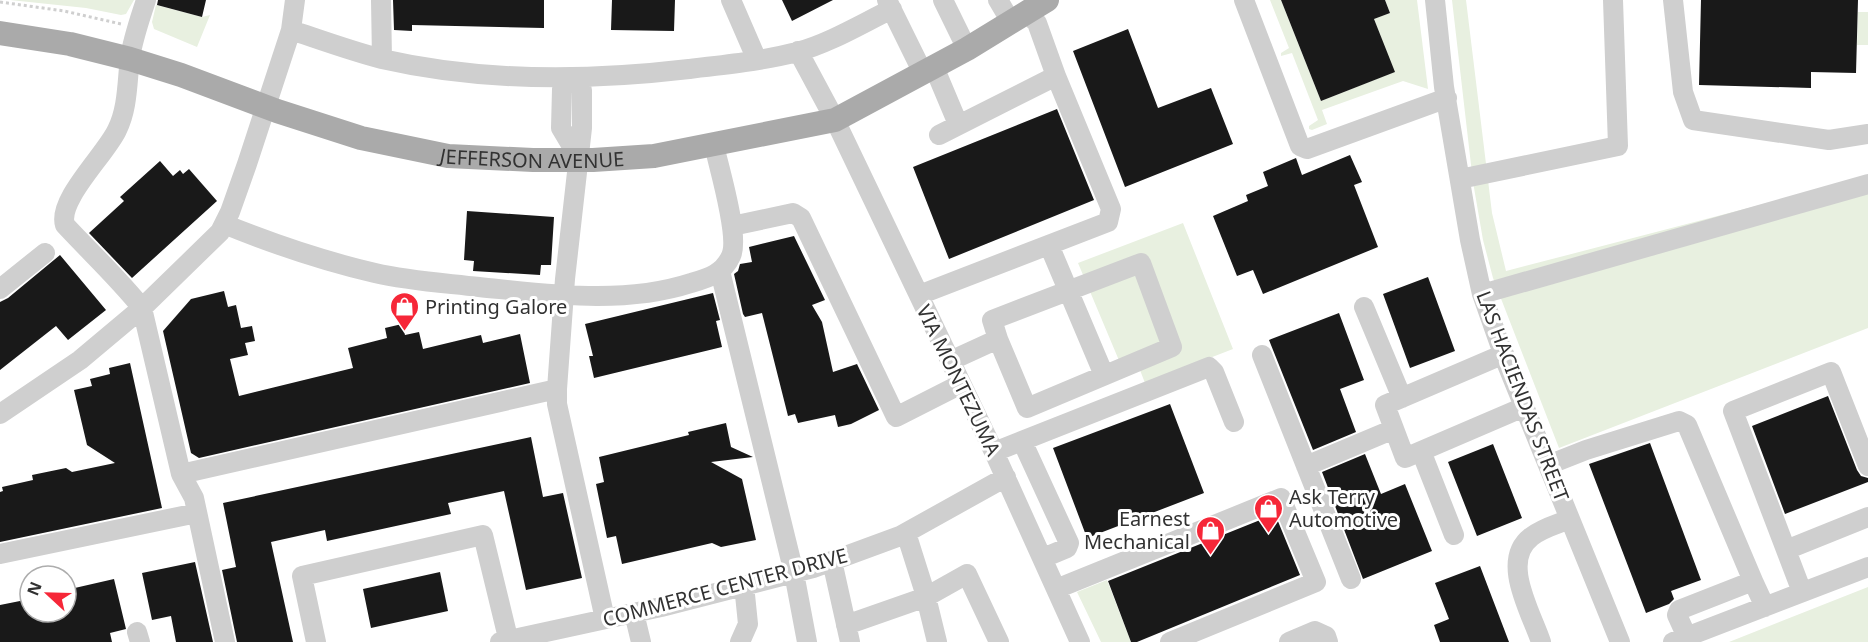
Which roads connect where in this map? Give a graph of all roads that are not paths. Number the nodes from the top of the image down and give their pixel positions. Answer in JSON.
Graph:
{"nodes":[{"id":1,"x":146,"y":0,"type":"edge"},
{"id":2,"x":295,"y":0,"type":"edge"},
{"id":3,"x":381,"y":0,"type":"edge"},
{"id":4,"x":731,"y":0,"type":"edge"},
{"id":5,"x":943,"y":0,"type":"edge"},
{"id":6,"x":998,"y":0,"type":"edge"},
{"id":7,"x":1047,"y":0,"type":"edge"},
{"id":8,"x":1244,"y":0,"type":"edge"},
{"id":9,"x":1435,"y":0,"type":"edge"},
{"id":10,"x":1613,"y":0,"type":"edge"},
{"id":11,"x":1673,"y":0,"type":"edge"},
{"id":12,"x":890,"y":4,"type":"edge"},
{"id":13,"x":1019,"y":18,"type":"junction"},
{"id":14,"x":291,"y":30,"type":"junction"},
{"id":15,"x":0,"y":33,"type":"edge"},
{"id":16,"x":967,"y":49,"type":"junction"},
{"id":17,"x":798,"y":51,"type":"junction"},
{"id":18,"x":130,"y":59,"type":"junction"},
{"id":19,"x":382,"y":59,"type":"junction"},
{"id":20,"x":757,"y":60,"type":"junction"},
{"id":21,"x":928,"y":70,"type":"junction"},
{"id":22,"x":1056,"y":76,"type":"junction"},
{"id":23,"x":572,"y":78,"type":"junction"},
{"id":24,"x":1447,"y":98,"type":"junction"},
{"id":25,"x":266,"y":106,"type":"junction"},
{"id":26,"x":835,"y":120,"type":"junction"},
{"id":27,"x":958,"y":124,"type":"junction"},
{"id":28,"x":1868,"y":134,"type":"edge"},
{"id":29,"x":939,"y":135,"type":"dead end"},
{"id":30,"x":714,"y":145,"type":"junction"},
{"id":31,"x":580,"y":160,"type":"junction"},
{"id":32,"x":1460,"y":179,"type":"junction"},
{"id":33,"x":1868,"y":184,"type":"edge"},
{"id":34,"x":224,"y":224,"type":"junction"},
{"id":35,"x":732,"y":226,"type":"junction"},
{"id":36,"x":1049,"y":245,"type":"junction"},
{"id":37,"x":45,"y":253,"type":"dead end"},
{"id":38,"x":720,"y":271,"type":"junction"},
{"id":39,"x":0,"y":289,"type":"edge"},
{"id":40,"x":1070,"y":290,"type":"junction"},
{"id":41,"x":1482,"y":294,"type":"junction"},
{"id":42,"x":564,"y":295,"type":"junction"},
{"id":43,"x":919,"y":296,"type":"junction"},
{"id":44,"x":1364,"y":307,"type":"dead end"},
{"id":45,"x":142,"y":308,"type":"junction"},
{"id":46,"x":998,"y":339,"type":"junction"},
{"id":47,"x":1504,"y":354,"type":"junction"},
{"id":48,"x":1262,"y":355,"type":"dead end"},
{"id":49,"x":950,"y":361,"type":"junction"},
{"id":50,"x":1104,"y":375,"type":"junction"},
{"id":51,"x":961,"y":384,"type":"junction"},
{"id":52,"x":557,"y":388,"type":"junction"},
{"id":53,"x":1402,"y":398,"type":"junction"},
{"id":54,"x":1524,"y":407,"type":"junction"},
{"id":55,"x":0,"y":414,"type":"edge"},
{"id":56,"x":1234,"y":423,"type":"dead end"},
{"id":57,"x":1394,"y":429,"type":"junction"},
{"id":58,"x":1022,"y":441,"type":"junction"},
{"id":59,"x":1421,"y":451,"type":"junction"},
{"id":60,"x":994,"y":452,"type":"junction"},
{"id":61,"x":1306,"y":465,"type":"junction"},
{"id":62,"x":1548,"y":465,"type":"junction"},
{"id":63,"x":1868,"y":466,"type":"edge"},
{"id":64,"x":181,"y":474,"type":"junction"},
{"id":65,"x":1006,"y":477,"type":"junction"},
{"id":66,"x":198,"y":513,"type":"junction"},
{"id":67,"x":1868,"y":517,"type":"edge"},
{"id":68,"x":1570,"y":519,"type":"junction"},
{"id":69,"x":906,"y":533,"type":"junction"},
{"id":70,"x":1454,"y":536,"type":"dead end"},
{"id":71,"x":1786,"y":550,"type":"junction"},
{"id":72,"x":0,"y":554,"type":"edge"},
{"id":73,"x":1043,"y":558,"type":"junction"},
{"id":74,"x":832,"y":561,"type":"junction"},
{"id":75,"x":1868,"y":567,"type":"edge"},
{"id":76,"x":794,"y":573,"type":"junction"},
{"id":77,"x":1351,"y":579,"type":"dead end"},
{"id":78,"x":1753,"y":580,"type":"junction"},
{"id":79,"x":744,"y":585,"type":"junction"},
{"id":80,"x":1056,"y":589,"type":"junction"},
{"id":81,"x":1802,"y":592,"type":"junction"},
{"id":82,"x":926,"y":597,"type":"junction"},
{"id":83,"x":1765,"y":607,"type":"junction"},
{"id":84,"x":634,"y":612,"type":"junction"},
{"id":85,"x":605,"y":619,"type":"junction"},
{"id":86,"x":848,"y":633,"type":"edge"},
{"id":87,"x":747,"y":636,"type":"edge"},
{"id":88,"x":1680,"y":639,"type":"edge"},
{"id":89,"x":506,"y":641,"type":"edge"},
{"id":90,"x":225,"y":642,"type":"edge"},
{"id":91,"x":316,"y":642,"type":"edge"},
{"id":92,"x":641,"y":642,"type":"edge"},
{"id":93,"x":807,"y":642,"type":"edge"},
{"id":94,"x":937,"y":642,"type":"edge"},
{"id":95,"x":999,"y":642,"type":"edge"},
{"id":96,"x":1080,"y":642,"type":"edge"},
{"id":97,"x":1170,"y":642,"type":"edge"},
{"id":98,"x":1289,"y":642,"type":"edge"},
{"id":99,"x":1328,"y":642,"type":"edge"},
{"id":100,"x":1541,"y":642,"type":"edge"},
{"id":101,"x":1620,"y":642,"type":"edge"}],
"edges":[{"from":1,"to":18,"type":"street"},
{"from":2,"to":14,"type":"street"},
{"from":3,"to":19,"type":"street"},
{"from":4,"to":20,"type":"street"},
{"from":5,"to":16,"type":"street"},
{"from":6,"to":13,"type":"street"},
{"from":7,"to":13,"type":"main road","name":"JEFFERSON AVENUE"},
{"from":8,"to":24,"type":"street"},
{"from":9,"to":24,"type":"street","name":"LAS HACIENDAS STREET"},
{"from":10,"to":32,"type":"street"},
{"from":11,"to":28,"type":"street"},
{"from":12,"to":17,"type":"street"},
{"from":12,"to":21,"type":"street"},
{"from":13,"to":16,"type":"main road","name":"JEFFERSON AVENUE"},
{"from":13,"to":22,"type":"street"},
{"from":14,"to":19,"type":"street"},
{"from":14,"to":25,"type":"street"},
{"from":15,"to":18,"type":"main road","name":"JEFFERSON AVENUE"},
{"from":16,"to":21,"type":"main road","name":"JEFFERSON AVENUE"},
{"from":17,"to":20,"type":"street"},
{"from":17,"to":26,"type":"street","name":"VIA MONTEZUMA"},
{"from":18,"to":25,"type":"main road","name":"JEFFERSON AVENUE"},
{"from":18,"to":45,"type":"street"},
{"from":19,"to":23,"type":"street"},
{"from":20,"to":23,"type":"street"},
{"from":21,"to":26,"type":"main road","name":"JEFFERSON AVENUE"},
{"from":21,"to":27,"type":"street"},
{"from":22,"to":27,"type":"street"},
{"from":22,"to":36,"type":"street"},
{"from":23,"to":31,"type":"street"},
{"from":24,"to":32,"type":"street","name":"LAS HACIENDAS STREET"},
{"from":25,"to":31,"type":"main road","name":"JEFFERSON AVENUE"},
{"from":25,"to":34,"type":"street"},
{"from":26,"to":30,"type":"main road","name":"JEFFERSON AVENUE"},
{"from":26,"to":43,"type":"street","name":"VIA MONTEZUMA"},
{"from":27,"to":29,"type":"street"},
{"from":30,"to":31,"type":"main road","name":"JEFFERSON AVENUE"},
{"from":30,"to":35,"type":"street"},
{"from":31,"to":42,"type":"street"},
{"from":32,"to":41,"type":"street","name":"LAS HACIENDAS STREET"},
{"from":33,"to":41,"type":"street"},
{"from":34,"to":42,"type":"street"},
{"from":34,"to":45,"type":"street"},
{"from":35,"to":38,"type":"street"},
{"from":35,"to":51,"type":"street"},
{"from":36,"to":40,"type":"street"},
{"from":36,"to":43,"type":"street"},
{"from":37,"to":39,"type":"street"},
{"from":38,"to":42,"type":"street"},
{"from":38,"to":76,"type":"street"},
{"from":40,"to":46,"type":"street"},
{"from":40,"to":50,"type":"street"},
{"from":40,"to":50,"type":"street"},
{"from":41,"to":47,"type":"street","name":"LAS HACIENDAS STREET"},
{"from":42,"to":52,"type":"street"},
{"from":43,"to":49,"type":"street","name":"VIA MONTEZUMA"},
{"from":44,"to":53,"type":"street"},
{"from":45,"to":55,"type":"street"},
{"from":45,"to":64,"type":"street"},
{"from":46,"to":49,"type":"street"},
{"from":46,"to":50,"type":"street"},
{"from":47,"to":53,"type":"street"},
{"from":47,"to":54,"type":"street","name":"LAS HACIENDAS STREET"},
{"from":48,"to":61,"type":"street"},
{"from":49,"to":51,"type":"street","name":"VIA MONTEZUMA"},
{"from":51,"to":60,"type":"street","name":"VIA MONTEZUMA"},
{"from":52,"to":64,"type":"street"},
{"from":52,"to":85,"type":"street"},
{"from":53,"to":57,"type":"street"},
{"from":54,"to":59,"type":"street"},
{"from":54,"to":62,"type":"street","name":"LAS HACIENDAS STREET"},
{"from":56,"to":58,"type":"street"},
{"from":57,"to":59,"type":"street"},
{"from":57,"to":61,"type":"street"},
{"from":58,"to":60,"type":"street"},
{"from":58,"to":73,"type":"street"},
{"from":59,"to":70,"type":"street"},
{"from":60,"to":65,"type":"street","name":"VIA MONTEZUMA"},
{"from":61,"to":77,"type":"street"},
{"from":62,"to":68,"type":"street","name":"LAS HACIENDAS STREET"},
{"from":62,"to":78,"type":"street"},
{"from":63,"to":71,"type":"street"},
{"from":64,"to":66,"type":"street"},
{"from":65,"to":69,"type":"street","name":"COMMERCE CENTER DRIVE"},
{"from":65,"to":73,"type":"street","name":"VIA MONTEZUMA"},
{"from":66,"to":72,"type":"street"},
{"from":66,"to":90,"type":"street"},
{"from":67,"to":71,"type":"street"},
{"from":68,"to":100,"type":"street"},
{"from":68,"to":101,"type":"street","name":"LAS HACIENDAS STREET"},
{"from":69,"to":74,"type":"street","name":"COMMERCE CENTER DRIVE"},
{"from":69,"to":82,"type":"street"},
{"from":71,"to":81,"type":"street"},
{"from":73,"to":80,"type":"street","name":"VIA MONTEZUMA"},
{"from":74,"to":76,"type":"street","name":"COMMERCE CENTER DRIVE"},
{"from":74,"to":86,"type":"street"},
{"from":75,"to":81,"type":"street"},
{"from":76,"to":79,"type":"street","name":"COMMERCE CENTER DRIVE"},
{"from":76,"to":93,"type":"street"},
{"from":78,"to":83,"type":"street"},
{"from":78,"to":88,"type":"street"},
{"from":79,"to":84,"type":"street","name":"COMMERCE CENTER DRIVE"},
{"from":79,"to":87,"type":"street"},
{"from":80,"to":96,"type":"street","name":"VIA MONTEZUMA"},
{"from":80,"to":97,"type":"street"},
{"from":81,"to":83,"type":"street"},
{"from":82,"to":86,"type":"street"},
{"from":82,"to":94,"type":"street"},
{"from":82,"to":95,"type":"street"},
{"from":83,"to":88,"type":"street"},
{"from":84,"to":85,"type":"street","name":"COMMERCE CENTER DRIVE"},
{"from":84,"to":92,"type":"street"},
{"from":85,"to":89,"type":"street","name":"COMMERCE CENTER DRIVE"},
{"from":89,"to":91,"type":"street"},
{"from":98,"to":99,"type":"street"}]}
